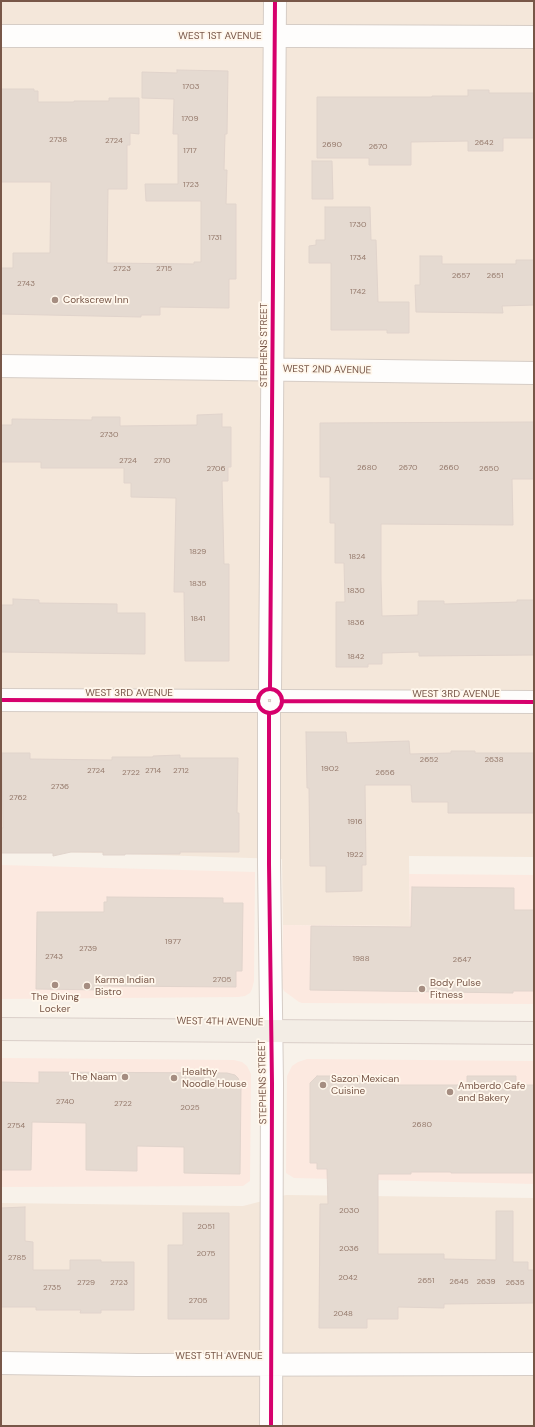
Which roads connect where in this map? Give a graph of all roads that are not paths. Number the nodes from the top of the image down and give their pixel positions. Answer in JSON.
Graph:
{"nodes":[{"id":1,"x":275,"y":1,"type":"edge"},
{"id":2,"x":1,"y":36,"type":"edge"},
{"id":3,"x":275,"y":36,"type":"junction"},
{"id":4,"x":534,"y":38,"type":"edge"},
{"id":5,"x":1,"y":366,"type":"edge"},
{"id":6,"x":272,"y":370,"type":"junction"},
{"id":7,"x":534,"y":373,"type":"edge"},
{"id":8,"x":1,"y":700,"type":"edge"},
{"id":9,"x":270,"y":701,"type":"junction"},
{"id":10,"x":534,"y":702,"type":"edge"},
{"id":11,"x":1,"y":1029,"type":"edge"},
{"id":12,"x":270,"y":1031,"type":"junction"},
{"id":13,"x":534,"y":1032,"type":"edge"},
{"id":14,"x":1,"y":1363,"type":"edge"},
{"id":15,"x":271,"y":1364,"type":"junction"},
{"id":16,"x":534,"y":1364,"type":"edge"},
{"id":17,"x":271,"y":1426,"type":"edge"}],
"edges":[{"from":1,"to":3,"type":"street","name":"STEPHENS STREET"},
{"from":2,"to":3,"type":"street","name":"WEST 1ST AVENUE"},
{"from":3,"to":4,"type":"street","name":"WEST 1ST AVENUE"},
{"from":3,"to":6,"type":"street","name":"STEPHENS STREET"},
{"from":5,"to":6,"type":"street","name":"WEST 2ND AVENUE"},
{"from":6,"to":7,"type":"street","name":"WEST 2ND AVENUE"},
{"from":6,"to":9,"type":"street","name":"STEPHENS STREET"},
{"from":8,"to":9,"type":"street","name":"WEST 3RD AVENUE"},
{"from":9,"to":10,"type":"street","name":"WEST 3RD AVENUE"},
{"from":9,"to":12,"type":"street","name":"STEPHENS STREET"},
{"from":11,"to":12,"type":"main road","name":"WEST 4TH AVENUE"},
{"from":12,"to":13,"type":"main road","name":"WEST 4TH AVENUE"},
{"from":12,"to":15,"type":"street","name":"STEPHENS STREET"},
{"from":14,"to":15,"type":"street","name":"WEST 5TH AVENUE"},
{"from":15,"to":16,"type":"street","name":"WEST 5TH AVENUE"},
{"from":15,"to":17,"type":"street","name":"STEPHENS STREET"}]}
